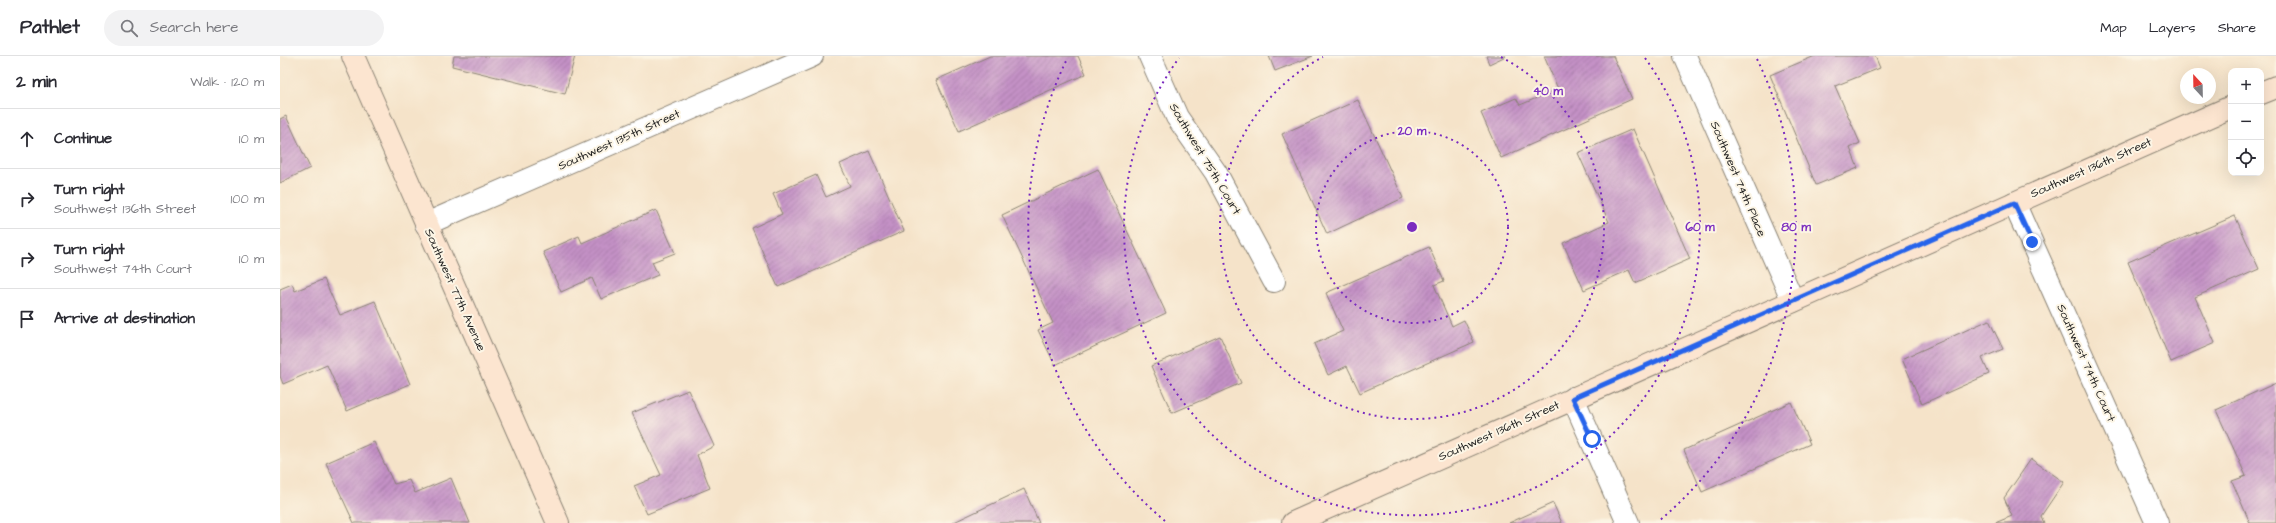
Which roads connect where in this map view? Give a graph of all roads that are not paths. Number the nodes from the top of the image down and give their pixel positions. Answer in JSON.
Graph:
{"nodes":[{"id":1,"x":353,"y":56,"type":"edge"},
{"id":2,"x":812,"y":56,"type":"edge"},
{"id":3,"x":1150,"y":56,"type":"edge"},
{"id":4,"x":1685,"y":56,"type":"edge"},
{"id":5,"x":2276,"y":87,"type":"edge"},
{"id":6,"x":2264,"y":92,"type":"edge"},
{"id":7,"x":2228,"y":108,"type":"edge"},
{"id":8,"x":2014,"y":203,"type":"junction"},
{"id":9,"x":426,"y":224,"type":"junction"},
{"id":10,"x":1274,"y":281,"type":"dead end"},
{"id":11,"x":1793,"y":301,"type":"junction"},
{"id":12,"x":1573,"y":398,"type":"junction"},
{"id":13,"x":558,"y":523,"type":"edge"},
{"id":14,"x":1293,"y":523,"type":"edge"},
{"id":15,"x":1628,"y":523,"type":"edge"},
{"id":16,"x":2157,"y":523,"type":"edge"}],
"edges":[{"from":1,"to":9,"type":"street","name":"Southwest 77th Avenue"},
{"from":2,"to":9,"type":"street","name":"Southwest 135th Street"},
{"from":3,"to":10,"type":"street","name":"Southwest 75th Court"},
{"from":4,"to":11,"type":"street","name":"Southwest 74th Place"},
{"from":5,"to":6,"type":"street"},
{"from":7,"to":8,"type":"street","name":"Southwest 136th Street"},
{"from":8,"to":11,"type":"street","name":"Southwest 136th Street"},
{"from":8,"to":16,"type":"street","name":"Southwest 74th Court"},
{"from":9,"to":13,"type":"street","name":"Southwest 77th Avenue"},
{"from":11,"to":12,"type":"street","name":"Southwest 136th Street"},
{"from":12,"to":14,"type":"street","name":"Southwest 136th Street"},
{"from":12,"to":15,"type":"street"}]}
